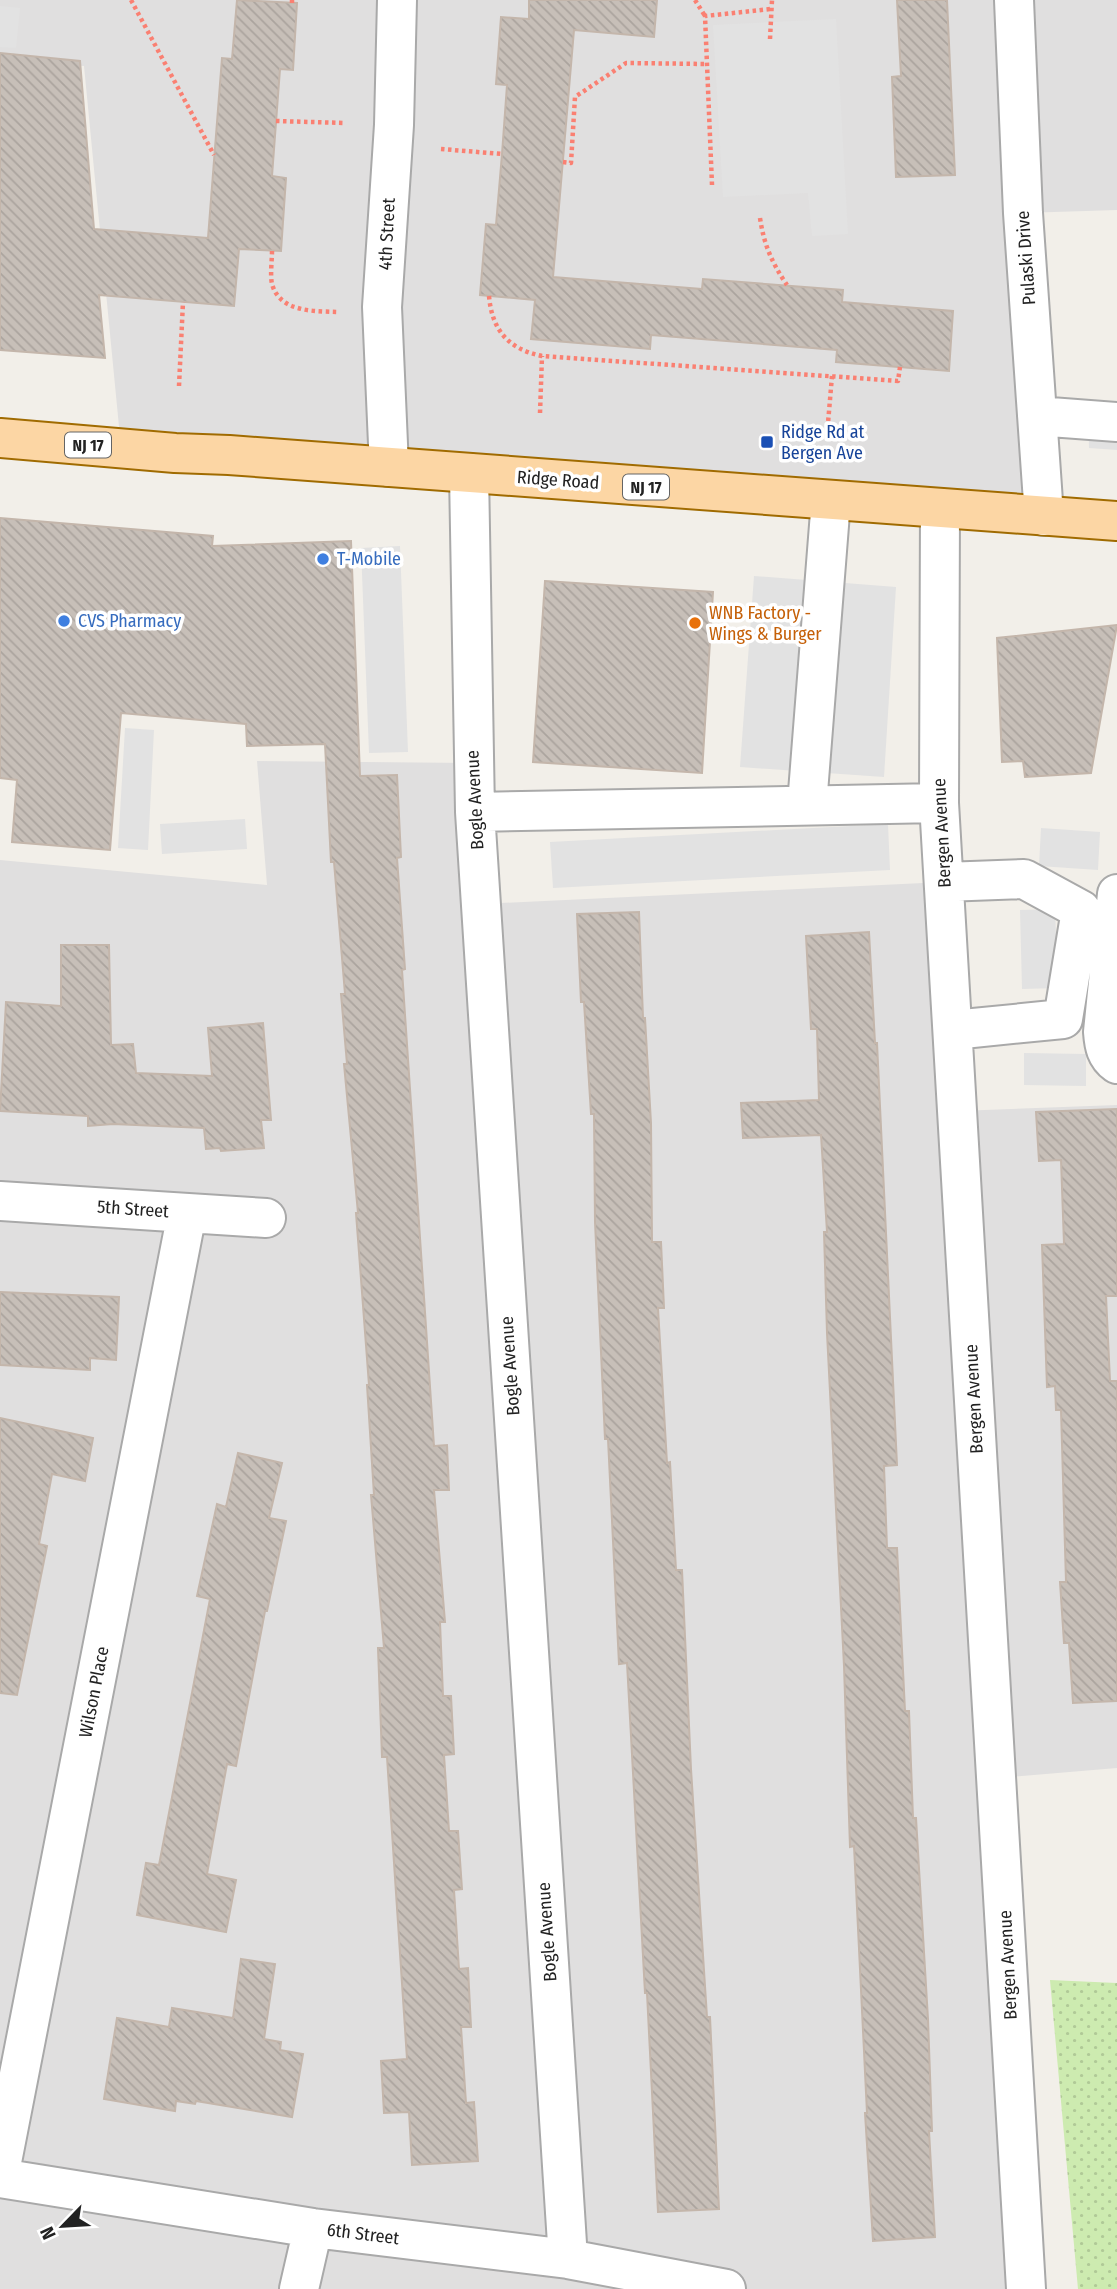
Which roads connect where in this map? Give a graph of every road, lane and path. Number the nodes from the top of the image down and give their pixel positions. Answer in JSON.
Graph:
{"nodes":[{"id":1,"x":131,"y":0,"type":"edge"},
{"id":2,"x":397,"y":0,"type":"edge"},
{"id":3,"x":695,"y":0,"type":"edge"},
{"id":4,"x":772,"y":0,"type":"edge"},
{"id":5,"x":1014,"y":0,"type":"edge"},
{"id":6,"x":771,"y":9,"type":"junction"},
{"id":7,"x":705,"y":16,"type":"junction"},
{"id":8,"x":770,"y":39,"type":"dead end"},
{"id":9,"x":707,"y":64,"type":"junction"},
{"id":10,"x":276,"y":121,"type":"dead end"},
{"id":11,"x":345,"y":123,"type":"dead end"},
{"id":12,"x":441,"y":149,"type":"dead end"},
{"id":13,"x":502,"y":154,"type":"dead end"},
{"id":14,"x":214,"y":155,"type":"dead end"},
{"id":15,"x":563,"y":162,"type":"dead end"},
{"id":16,"x":712,"y":185,"type":"dead end"},
{"id":17,"x":760,"y":218,"type":"dead end"},
{"id":18,"x":272,"y":251,"type":"dead end"},
{"id":19,"x":787,"y":285,"type":"dead end"},
{"id":20,"x":489,"y":296,"type":"dead end"},
{"id":21,"x":183,"y":302,"type":"dead end"},
{"id":22,"x":339,"y":312,"type":"dead end"},
{"id":23,"x":542,"y":356,"type":"junction"},
{"id":24,"x":900,"y":367,"type":"dead end"},
{"id":25,"x":832,"y":376,"type":"junction"},
{"id":26,"x":179,"y":386,"type":"dead end"},
{"id":27,"x":541,"y":413,"type":"dead end"},
{"id":28,"x":1037,"y":416,"type":"junction"},
{"id":29,"x":1117,"y":422,"type":"edge"},
{"id":30,"x":827,"y":435,"type":"dead end"},
{"id":31,"x":0,"y":438,"type":"edge"},
{"id":32,"x":389,"y":467,"type":"junction"},
{"id":33,"x":469,"y":473,"type":"junction"},
{"id":34,"x":831,"y":500,"type":"junction"},
{"id":35,"x":940,"y":509,"type":"junction"},
{"id":36,"x":1044,"y":516,"type":"junction"},
{"id":37,"x":1117,"y":521,"type":"edge"},
{"id":38,"x":939,"y":803,"type":"junction"},
{"id":39,"x":807,"y":805,"type":"junction"},
{"id":40,"x":475,"y":812,"type":"junction"},
{"id":41,"x":944,"y":882,"type":"junction"},
{"id":42,"x":1117,"y":894,"type":"edge"},
{"id":43,"x":953,"y":1030,"type":"junction"},
{"id":44,"x":1117,"y":1064,"type":"edge"},
{"id":45,"x":0,"y":1201,"type":"edge"},
{"id":46,"x":187,"y":1213,"type":"junction"},
{"id":47,"x":266,"y":1218,"type":"dead end"},
{"id":48,"x":0,"y":2172,"type":"edge"},
{"id":49,"x":0,"y":2178,"type":"edge"},
{"id":50,"x":313,"y":2228,"type":"junction"},
{"id":51,"x":568,"y":2259,"type":"junction"},
{"id":52,"x":299,"y":2289,"type":"edge"},
{"id":53,"x":726,"y":2289,"type":"edge"},
{"id":54,"x":1026,"y":2289,"type":"edge"}],
"edges":[{"from":1,"to":14,"type":"path"},
{"from":2,"to":32,"type":"street","name":"4th Street"},
{"from":3,"to":7,"type":"path"},
{"from":4,"to":6,"type":"path"},
{"from":5,"to":28,"type":"street","name":"Pulaski Drive"},
{"from":6,"to":7,"type":"path"},
{"from":6,"to":8,"type":"path"},
{"from":7,"to":9,"type":"path"},
{"from":9,"to":15,"type":"path"},
{"from":9,"to":16,"type":"path"},
{"from":10,"to":11,"type":"path"},
{"from":12,"to":13,"type":"path"},
{"from":17,"to":19,"type":"path"},
{"from":18,"to":22,"type":"path"},
{"from":20,"to":23,"type":"path"},
{"from":21,"to":26,"type":"path"},
{"from":23,"to":25,"type":"path"},
{"from":23,"to":27,"type":"path"},
{"from":24,"to":25,"type":"path"},
{"from":25,"to":30,"type":"path"},
{"from":28,"to":29,"type":"street"},
{"from":28,"to":36,"type":"street","name":"Pulaski Drive"},
{"from":31,"to":32,"type":"main road","name":"Ridge Road","number":"NJ 17"},
{"from":32,"to":33,"type":"main road","name":"Ridge Road","number":"NJ 17"},
{"from":33,"to":34,"type":"main road","name":"Ridge Road","number":"NJ 17"},
{"from":33,"to":40,"type":"street","name":"Bogle Avenue"},
{"from":34,"to":35,"type":"main road","name":"Ridge Road","number":"NJ 17"},
{"from":34,"to":39,"type":"street"},
{"from":35,"to":36,"type":"main road","name":"Ridge Road","number":"NJ 17"},
{"from":35,"to":38,"type":"street","name":"Bergen Avenue"},
{"from":36,"to":37,"type":"main road","name":"Ridge Road","number":"NJ 17"},
{"from":38,"to":39,"type":"street"},
{"from":38,"to":41,"type":"street","name":"Bergen Avenue"},
{"from":39,"to":40,"type":"street"},
{"from":40,"to":51,"type":"street","name":"Bogle Avenue"},
{"from":41,"to":43,"type":"street","name":"Bergen Avenue"},
{"from":41,"to":43,"type":"street"},
{"from":42,"to":44,"type":"street"},
{"from":43,"to":54,"type":"street","name":"Bergen Avenue"},
{"from":45,"to":46,"type":"street","name":"5th Street"},
{"from":46,"to":47,"type":"street","name":"5th Street"},
{"from":46,"to":48,"type":"street","name":"Wilson Place"},
{"from":49,"to":50,"type":"street","name":"6th Street"},
{"from":50,"to":51,"type":"street","name":"6th Street"},
{"from":50,"to":52,"type":"street"},
{"from":51,"to":53,"type":"street","name":"6th Street"}]}
